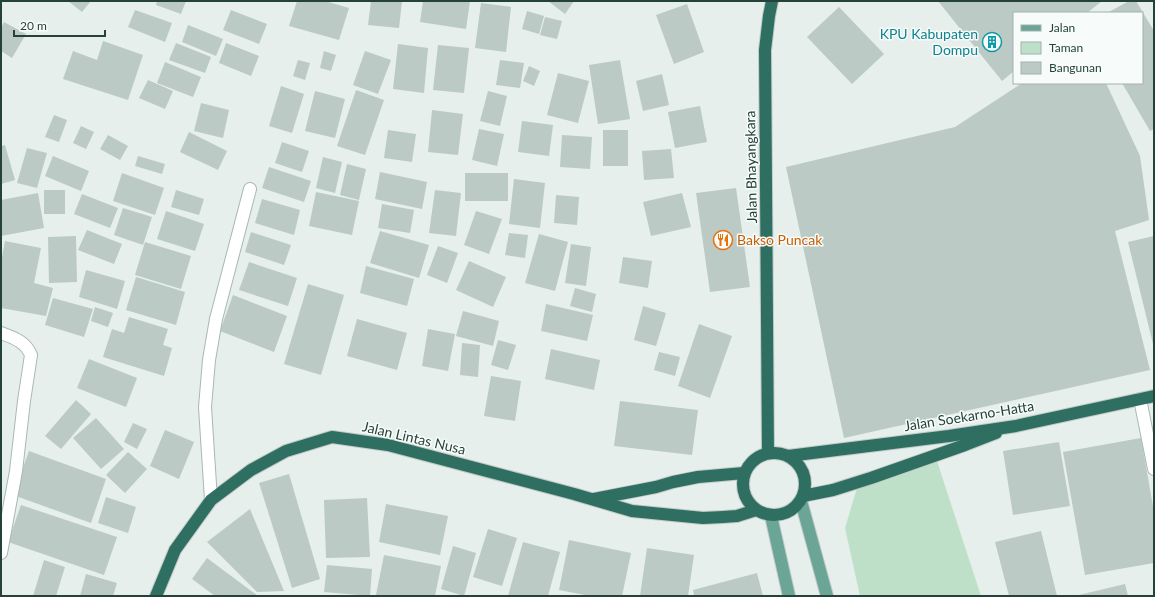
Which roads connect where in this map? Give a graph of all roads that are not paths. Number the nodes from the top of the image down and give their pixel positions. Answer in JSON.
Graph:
{"nodes":[{"id":1,"x":772,"y":1,"type":"edge"},
{"id":2,"x":250,"y":189,"type":"dead end"},
{"id":3,"x":1,"y":333,"type":"edge"},
{"id":4,"x":1154,"y":396,"type":"edge"},
{"id":5,"x":1140,"y":399,"type":"junction"},
{"id":6,"x":1016,"y":426,"type":"junction"},
{"id":7,"x":768,"y":453,"type":"junction"},
{"id":8,"x":788,"y":456,"type":"junction"},
{"id":9,"x":1154,"y":469,"type":"edge"},
{"id":10,"x":744,"y":473,"type":"junction"},
{"id":11,"x":802,"y":498,"type":"junction"},
{"id":12,"x":211,"y":500,"type":"junction"},
{"id":13,"x":591,"y":500,"type":"junction"},
{"id":14,"x":756,"y":510,"type":"junction"},
{"id":15,"x":770,"y":516,"type":"junction"},
{"id":16,"x":1,"y":553,"type":"edge"},
{"id":17,"x":156,"y":596,"type":"edge"},
{"id":18,"x":789,"y":596,"type":"edge"},
{"id":19,"x":827,"y":596,"type":"edge"}],
"edges":[{"from":1,"to":7,"type":"highway","name":"Jalan Bhayangkara"},
{"from":2,"to":12,"type":"street"},
{"from":3,"to":16,"type":"street"},
{"from":4,"to":5,"type":"highway","name":"Jalan Soekarno-Hatta"},
{"from":5,"to":6,"type":"highway","name":"Jalan Soekarno-Hatta"},
{"from":5,"to":9,"type":"street"},
{"from":6,"to":8,"type":"highway","name":"Jalan Soekarno-Hatta"},
{"from":6,"to":11,"type":"highway"},
{"from":7,"to":8,"type":"highway"},
{"from":7,"to":10,"type":"highway"},
{"from":8,"to":11,"type":"highway"},
{"from":10,"to":13,"type":"highway","name":"Jalan Lintas Nusa"},
{"from":10,"to":14,"type":"highway"},
{"from":11,"to":15,"type":"highway"},
{"from":11,"to":19,"type":"main road"},
{"from":12,"to":13,"type":"highway","name":"Jalan Lintas Nusa"},
{"from":12,"to":17,"type":"highway","name":"Jalan Lintas Nusa"},
{"from":13,"to":14,"type":"highway","name":"Jalan Lintas Nusa"},
{"from":14,"to":15,"type":"highway"},
{"from":15,"to":18,"type":"main road"}]}
